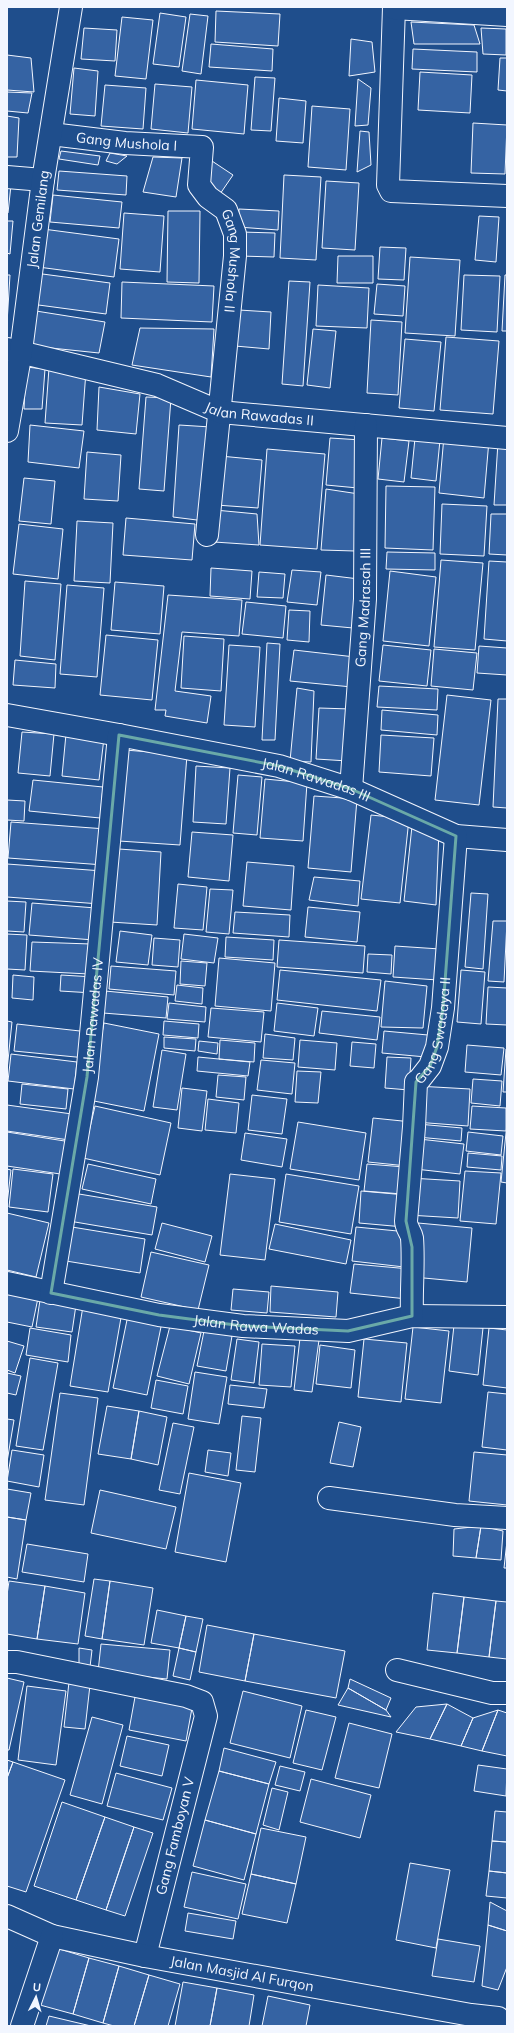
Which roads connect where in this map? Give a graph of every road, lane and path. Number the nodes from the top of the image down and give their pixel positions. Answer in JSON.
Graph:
{"nodes":[{"id":1,"x":71,"y":7,"type":"edge"},
{"id":2,"x":394,"y":7,"type":"edge"},
{"id":3,"x":507,"y":15,"type":"edge"},
{"id":4,"x":51,"y":134,"type":"junction"},
{"id":5,"x":202,"y":147,"type":"joint"},
{"id":6,"x":7,"y":177,"type":"edge"},
{"id":7,"x":43,"y":180,"type":"junction"},
{"id":8,"x":507,"y":196,"type":"edge"},
{"id":9,"x":14,"y":350,"type":"edge"},
{"id":10,"x":220,"y":412,"type":"junction"},
{"id":11,"x":366,"y":425,"type":"junction"},
{"id":12,"x":7,"y":431,"type":"edge"},
{"id":13,"x":507,"y":438,"type":"edge"},
{"id":14,"x":207,"y":535,"type":"dead end"},
{"id":15,"x":7,"y":715,"type":"edge"},
{"id":16,"x":120,"y":735,"type":"junction"},
{"id":17,"x":351,"y":789,"type":"junction"},
{"id":18,"x":456,"y":836,"type":"junction"},
{"id":19,"x":507,"y":840,"type":"edge"},
{"id":20,"x":7,"y":1283,"type":"edge"},
{"id":21,"x":51,"y":1293,"type":"junction"},
{"id":22,"x":412,"y":1316,"type":"junction"},
{"id":23,"x":507,"y":1317,"type":"edge"},
{"id":24,"x":329,"y":1498,"type":"dead end"},
{"id":25,"x":507,"y":1518,"type":"edge"},
{"id":26,"x":7,"y":1662,"type":"edge"},
{"id":27,"x":397,"y":1670,"type":"dead end"},
{"id":28,"x":507,"y":1693,"type":"edge"},
{"id":29,"x":7,"y":1916,"type":"edge"},
{"id":30,"x":52,"y":1936,"type":"junction"},
{"id":31,"x":145,"y":1956,"type":"junction"},
{"id":32,"x":469,"y":2020,"type":"edge"},
{"id":33,"x":502,"y":2021,"type":"edge"},
{"id":34,"x":22,"y":2026,"type":"edge"}],
"edges":[{"from":1,"to":4,"type":"street","name":"Jalan Gemilang"},
{"from":2,"to":3,"type":"street"},
{"from":2,"to":8,"type":"street"},
{"from":4,"to":5,"type":"street","name":"Gang Mushola I"},
{"from":4,"to":7,"type":"street","name":"Jalan Gemilang"},
{"from":5,"to":10,"type":"street","name":"Gang Mushola II"},
{"from":6,"to":7,"type":"street"},
{"from":7,"to":9,"type":"street","name":"Jalan Gemilang"},
{"from":9,"to":10,"type":"street","name":"Jalan Rawadas II"},
{"from":9,"to":12,"type":"street","name":"Jalan Gemilang"},
{"from":10,"to":11,"type":"street","name":"Jalan Rawadas II"},
{"from":10,"to":14,"type":"street"},
{"from":11,"to":13,"type":"street","name":"Jalan Rawadas II"},
{"from":11,"to":17,"type":"street","name":"Gang Madrasah III"},
{"from":15,"to":16,"type":"street"},
{"from":16,"to":17,"type":"street","name":"Jalan Rawadas III"},
{"from":16,"to":21,"type":"street","name":"Jalan Rawadas IV"},
{"from":17,"to":18,"type":"street","name":"Jalan Rawadas III"},
{"from":18,"to":19,"type":"street","name":"Jalan Rawadas III"},
{"from":18,"to":22,"type":"street","name":"Gang Swadaya II"},
{"from":20,"to":21,"type":"street","name":"Jalan Rawa Wadas"},
{"from":21,"to":22,"type":"street","name":"Jalan Rawa Wadas"},
{"from":22,"to":23,"type":"street","name":"Jalan Rawa Wadas"},
{"from":24,"to":25,"type":"street"},
{"from":26,"to":31,"type":"street","name":"Gang Famboyan V"},
{"from":27,"to":28,"type":"street"},
{"from":29,"to":30,"type":"street","name":"Jalan Masjid Al Furqon"},
{"from":30,"to":31,"type":"street","name":"Jalan Masjid Al Furqon"},
{"from":30,"to":34,"type":"street"},
{"from":31,"to":32,"type":"street","name":"Jalan Masjid Al Furqon"},
{"from":32,"to":33,"type":"street","name":"Jalan Masjid Al Furqon"}]}
